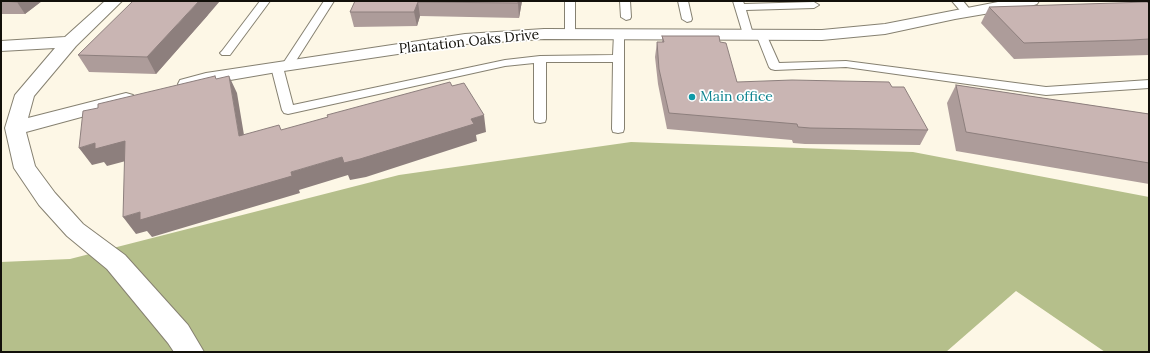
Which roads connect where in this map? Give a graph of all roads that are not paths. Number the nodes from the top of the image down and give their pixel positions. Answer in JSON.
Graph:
{"nodes":[{"id":1,"x":114,"y":1,"type":"edge"},
{"id":2,"x":265,"y":1,"type":"edge"},
{"id":3,"x":330,"y":1,"type":"edge"},
{"id":4,"x":570,"y":1,"type":"edge"},
{"id":5,"x":625,"y":1,"type":"edge"},
{"id":6,"x":683,"y":1,"type":"edge"},
{"id":7,"x":1026,"y":1,"type":"edge"},
{"id":8,"x":739,"y":4,"type":"edge"},
{"id":9,"x":814,"y":5,"type":"dead end"},
{"id":10,"x":962,"y":6,"type":"edge"},
{"id":11,"x":626,"y":17,"type":"dead end"},
{"id":12,"x":687,"y":19,"type":"dead end"},
{"id":13,"x":570,"y":34,"type":"junction"},
{"id":14,"x":619,"y":34,"type":"junction"},
{"id":15,"x":755,"y":34,"type":"junction"},
{"id":16,"x":70,"y":42,"type":"junction"},
{"id":17,"x":1,"y":46,"type":"edge"},
{"id":18,"x":226,"y":53,"type":"dead end"},
{"id":19,"x":619,"y":58,"type":"junction"},
{"id":20,"x":540,"y":59,"type":"junction"},
{"id":21,"x":282,"y":66,"type":"junction"},
{"id":22,"x":1149,"y":84,"type":"edge"},
{"id":23,"x":168,"y":89,"type":"edge"},
{"id":24,"x":145,"y":95,"type":"edge"},
{"id":25,"x":540,"y":119,"type":"dead end"},
{"id":26,"x":15,"y":128,"type":"junction"},
{"id":27,"x":618,"y":129,"type":"dead end"},
{"id":28,"x":190,"y":352,"type":"edge"}],
"edges":[{"from":1,"to":16,"type":"street"},
{"from":2,"to":18,"type":"lane"},
{"from":3,"to":21,"type":"lane"},
{"from":4,"to":13,"type":"lane"},
{"from":5,"to":11,"type":"lane"},
{"from":6,"to":12,"type":"lane"},
{"from":7,"to":10,"type":"street","name":"Plantation Oaks Drive"},
{"from":8,"to":9,"type":"lane"},
{"from":8,"to":15,"type":"lane"},
{"from":10,"to":15,"type":"street","name":"Plantation Oaks Drive"},
{"from":13,"to":14,"type":"street","name":"Plantation Oaks Drive"},
{"from":13,"to":21,"type":"street","name":"Plantation Oaks Drive"},
{"from":14,"to":15,"type":"street","name":"Plantation Oaks Drive"},
{"from":14,"to":19,"type":"lane"},
{"from":15,"to":22,"type":"lane"},
{"from":16,"to":17,"type":"street"},
{"from":16,"to":26,"type":"street"},
{"from":19,"to":20,"type":"lane"},
{"from":19,"to":27,"type":"lane"},
{"from":20,"to":21,"type":"lane"},
{"from":20,"to":25,"type":"lane"},
{"from":21,"to":23,"type":"street","name":"Plantation Oaks Drive"},
{"from":24,"to":26,"type":"street"},
{"from":26,"to":28,"type":"street"}]}
